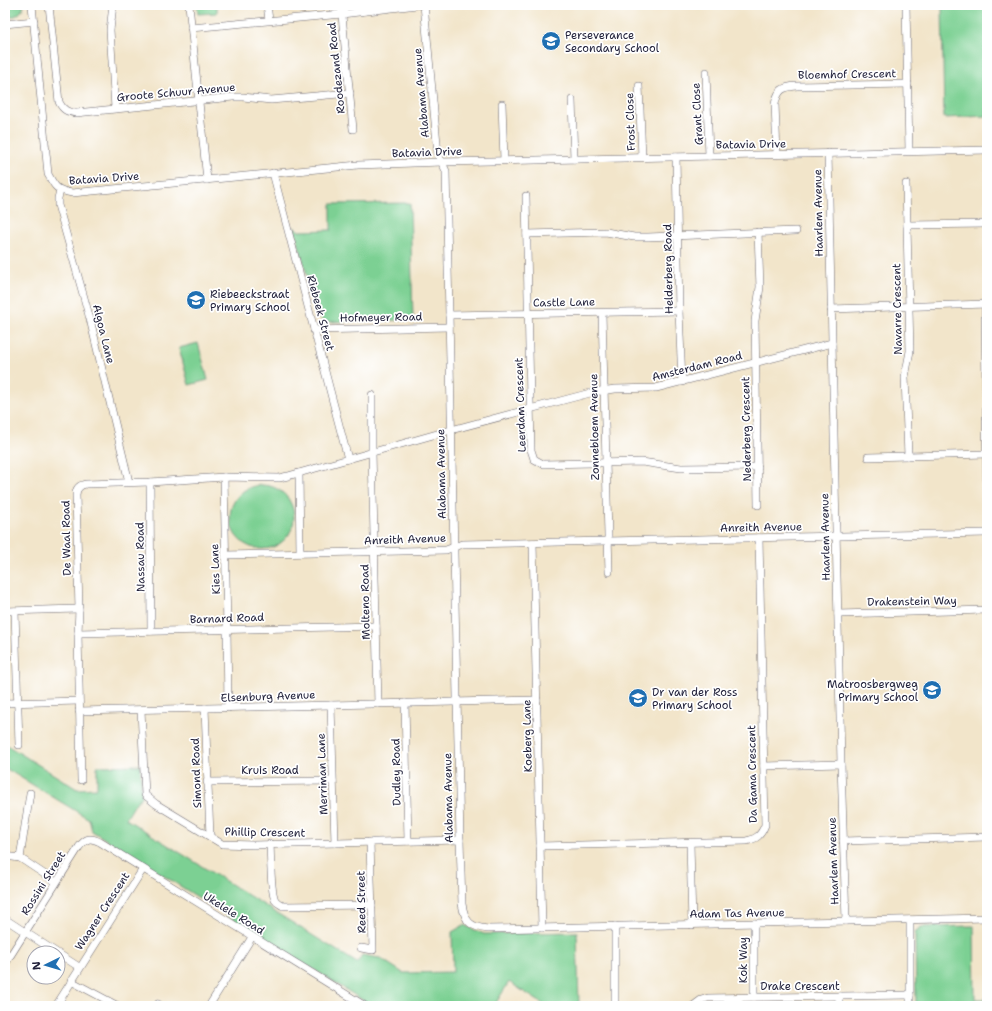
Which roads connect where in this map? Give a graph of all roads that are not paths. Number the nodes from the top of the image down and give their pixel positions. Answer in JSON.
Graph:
{"nodes":[{"id":1,"x":32,"y":5,"type":"edge"},
{"id":2,"x":49,"y":5,"type":"edge"},
{"id":3,"x":113,"y":5,"type":"edge"},
{"id":4,"x":189,"y":5,"type":"edge"},
{"id":5,"x":267,"y":5,"type":"edge"},
{"id":6,"x":341,"y":5,"type":"edge"},
{"id":7,"x":418,"y":5,"type":"edge"},
{"id":8,"x":424,"y":5,"type":"edge"},
{"id":9,"x":906,"y":5,"type":"edge"},
{"id":10,"x":342,"y":14,"type":"junction"},
{"id":11,"x":269,"y":20,"type":"junction"},
{"id":12,"x":34,"y":21,"type":"junction"},
{"id":13,"x":5,"y":24,"type":"edge"},
{"id":14,"x":192,"y":28,"type":"junction"},
{"id":15,"x":706,"y":72,"type":"dead end"},
{"id":16,"x":908,"y":84,"type":"junction"},
{"id":17,"x":639,"y":86,"type":"dead end"},
{"id":18,"x":350,"y":93,"type":"junction"},
{"id":19,"x":572,"y":100,"type":"dead end"},
{"id":20,"x":199,"y":101,"type":"junction"},
{"id":21,"x":502,"y":104,"type":"dead end"},
{"id":22,"x":115,"y":108,"type":"junction"},
{"id":23,"x":353,"y":129,"type":"dead end"},
{"id":24,"x":987,"y":150,"type":"edge"},
{"id":25,"x":909,"y":151,"type":"junction"},
{"id":26,"x":828,"y":153,"type":"junction"},
{"id":27,"x":777,"y":154,"type":"junction"},
{"id":28,"x":709,"y":156,"type":"junction"},
{"id":29,"x":642,"y":157,"type":"junction"},
{"id":30,"x":676,"y":157,"type":"junction"},
{"id":31,"x":574,"y":159,"type":"junction"},
{"id":32,"x":504,"y":160,"type":"junction"},
{"id":33,"x":442,"y":162,"type":"junction"},
{"id":34,"x":273,"y":173,"type":"junction"},
{"id":35,"x":207,"y":180,"type":"junction"},
{"id":36,"x":906,"y":184,"type":"dead end"},
{"id":37,"x":60,"y":191,"type":"junction"},
{"id":38,"x":526,"y":196,"type":"dead end"},
{"id":39,"x":987,"y":224,"type":"edge"},
{"id":40,"x":907,"y":225,"type":"junction"},
{"id":41,"x":796,"y":231,"type":"dead end"},
{"id":42,"x":758,"y":232,"type":"junction"},
{"id":43,"x":527,"y":234,"type":"junction"},
{"id":44,"x":678,"y":236,"type":"junction"},
{"id":45,"x":986,"y":304,"type":"edge"},
{"id":46,"x":909,"y":307,"type":"junction"},
{"id":47,"x":831,"y":309,"type":"junction"},
{"id":48,"x":679,"y":311,"type":"junction"},
{"id":49,"x":602,"y":312,"type":"junction"},
{"id":50,"x":528,"y":314,"type":"junction"},
{"id":51,"x":449,"y":315,"type":"junction"},
{"id":52,"x":449,"y":327,"type":"junction"},
{"id":53,"x":314,"y":330,"type":"junction"},
{"id":54,"x":832,"y":343,"type":"junction"},
{"id":55,"x":756,"y":363,"type":"junction"},
{"id":56,"x":986,"y":381,"type":"edge"},
{"id":57,"x":682,"y":382,"type":"junction"},
{"id":58,"x":605,"y":390,"type":"junction"},
{"id":59,"x":372,"y":395,"type":"dead end"},
{"id":60,"x":530,"y":409,"type":"junction"},
{"id":61,"x":451,"y":430,"type":"junction"},
{"id":62,"x":372,"y":452,"type":"junction"},
{"id":63,"x":987,"y":454,"type":"edge"},
{"id":64,"x":908,"y":456,"type":"junction"},
{"id":65,"x":868,"y":457,"type":"dead end"},
{"id":66,"x":348,"y":459,"type":"junction"},
{"id":67,"x":606,"y":464,"type":"junction"},
{"id":68,"x":758,"y":467,"type":"junction"},
{"id":69,"x":298,"y":473,"type":"junction"},
{"id":70,"x":224,"y":477,"type":"junction"},
{"id":71,"x":129,"y":482,"type":"junction"},
{"id":72,"x":150,"y":482,"type":"junction"},
{"id":73,"x":987,"y":490,"type":"edge"},
{"id":74,"x":758,"y":505,"type":"dead end"},
{"id":75,"x":987,"y":533,"type":"edge"},
{"id":76,"x":836,"y":536,"type":"junction"},
{"id":77,"x":759,"y":538,"type":"junction"},
{"id":78,"x":608,"y":541,"type":"junction"},
{"id":79,"x":533,"y":543,"type":"junction"},
{"id":80,"x":454,"y":547,"type":"junction"},
{"id":81,"x":375,"y":551,"type":"junction"},
{"id":82,"x":300,"y":553,"type":"junction"},
{"id":83,"x":226,"y":555,"type":"junction"},
{"id":84,"x":609,"y":572,"type":"dead end"},
{"id":85,"x":79,"y":609,"type":"junction"},
{"id":86,"x":987,"y":610,"type":"edge"},
{"id":87,"x":5,"y":611,"type":"edge"},
{"id":88,"x":15,"y":611,"type":"junction"},
{"id":89,"x":838,"y":614,"type":"junction"},
{"id":90,"x":376,"y":626,"type":"junction"},
{"id":91,"x":228,"y":629,"type":"junction"},
{"id":92,"x":151,"y":631,"type":"junction"},
{"id":93,"x":78,"y":633,"type":"junction"},
{"id":94,"x":537,"y":700,"type":"junction"},
{"id":95,"x":79,"y":701,"type":"junction"},
{"id":96,"x":19,"y":702,"type":"junction"},
{"id":97,"x":457,"y":702,"type":"junction"},
{"id":98,"x":5,"y":703,"type":"edge"},
{"id":99,"x":405,"y":703,"type":"junction"},
{"id":100,"x":378,"y":704,"type":"junction"},
{"id":101,"x":331,"y":705,"type":"junction"},
{"id":102,"x":205,"y":708,"type":"junction"},
{"id":103,"x":228,"y":708,"type":"junction"},
{"id":104,"x":141,"y":710,"type":"junction"},
{"id":105,"x":79,"y":711,"type":"junction"},
{"id":106,"x":19,"y":745,"type":"dead end"},
{"id":107,"x":841,"y":764,"type":"junction"},
{"id":108,"x":764,"y":766,"type":"junction"},
{"id":109,"x":81,"y":780,"type":"dead end"},
{"id":110,"x":333,"y":781,"type":"junction"},
{"id":111,"x":208,"y":782,"type":"junction"},
{"id":112,"x":30,"y":793,"type":"dead end"},
{"id":113,"x":210,"y":836,"type":"junction"},
{"id":114,"x":987,"y":837,"type":"edge"},
{"id":115,"x":91,"y":838,"type":"joint"},
{"id":116,"x":460,"y":840,"type":"junction"},
{"id":117,"x":408,"y":841,"type":"junction"},
{"id":118,"x":370,"y":842,"type":"junction"},
{"id":119,"x":843,"y":842,"type":"junction"},
{"id":120,"x":335,"y":843,"type":"junction"},
{"id":121,"x":690,"y":843,"type":"junction"},
{"id":122,"x":270,"y":844,"type":"junction"},
{"id":123,"x":540,"y":846,"type":"junction"},
{"id":124,"x":5,"y":856,"type":"edge"},
{"id":125,"x":20,"y":858,"type":"junction"},
{"id":126,"x":143,"y":869,"type":"junction"},
{"id":127,"x":56,"y":882,"type":"junction"},
{"id":128,"x":372,"y":905,"type":"junction"},
{"id":129,"x":987,"y":918,"type":"edge"},
{"id":130,"x":5,"y":919,"type":"edge"},
{"id":131,"x":910,"y":920,"type":"junction"},
{"id":132,"x":846,"y":921,"type":"junction"},
{"id":133,"x":754,"y":923,"type":"junction"},
{"id":134,"x":692,"y":925,"type":"junction"},
{"id":135,"x":615,"y":926,"type":"junction"},
{"id":136,"x":542,"y":928,"type":"junction"},
{"id":137,"x":488,"y":929,"type":"joint"},
{"id":138,"x":25,"y":932,"type":"junction"},
{"id":139,"x":252,"y":937,"type":"junction"},
{"id":140,"x":361,"y":948,"type":"dead end"},
{"id":141,"x":5,"y":964,"type":"edge"},
{"id":142,"x":80,"y":967,"type":"junction"},
{"id":143,"x":71,"y":980,"type":"junction"},
{"id":144,"x":910,"y":995,"type":"junction"},
{"id":145,"x":839,"y":996,"type":"junction"},
{"id":146,"x":754,"y":997,"type":"junction"},
{"id":147,"x":363,"y":1005,"type":"edge"},
{"id":148,"x":56,"y":1006,"type":"edge"},
{"id":149,"x":118,"y":1006,"type":"edge"},
{"id":150,"x":209,"y":1006,"type":"edge"},
{"id":151,"x":615,"y":1006,"type":"edge"},
{"id":152,"x":693,"y":1006,"type":"edge"},
{"id":153,"x":839,"y":1006,"type":"edge"},
{"id":154,"x":910,"y":1006,"type":"edge"}],
"edges":[{"from":1,"to":12,"type":"street","name":"Batavia Drive"},
{"from":2,"to":22,"type":"street","name":"Groote Schuur Avenue"},
{"from":3,"to":22,"type":"street"},
{"from":4,"to":14,"type":"street"},
{"from":5,"to":11,"type":"street"},
{"from":6,"to":10,"type":"street","name":"Roodezand Road"},
{"from":7,"to":10,"type":"street"},
{"from":8,"to":33,"type":"street","name":"Alabama Avenue"},
{"from":9,"to":16,"type":"street"},
{"from":10,"to":11,"type":"street"},
{"from":10,"to":18,"type":"street","name":"Roodezand Road"},
{"from":11,"to":14,"type":"street"},
{"from":12,"to":13,"type":"street"},
{"from":12,"to":37,"type":"street","name":"Batavia Drive"},
{"from":14,"to":20,"type":"street"},
{"from":15,"to":28,"type":"street","name":"Grant Close"},
{"from":16,"to":25,"type":"street"},
{"from":16,"to":27,"type":"street","name":"Bloemhof Crescent"},
{"from":17,"to":29,"type":"street","name":"Frost Close"},
{"from":18,"to":20,"type":"street","name":"Groote Schuur Avenue"},
{"from":18,"to":23,"type":"street","name":"Roodezand Road"},
{"from":19,"to":31,"type":"street"},
{"from":20,"to":22,"type":"street","name":"Groote Schuur Avenue"},
{"from":20,"to":35,"type":"street"},
{"from":21,"to":32,"type":"street"},
{"from":24,"to":25,"type":"street","name":"Batavia Drive"},
{"from":25,"to":26,"type":"street","name":"Batavia Drive"},
{"from":26,"to":27,"type":"street","name":"Batavia Drive"},
{"from":26,"to":47,"type":"street","name":"Haarlem Avenue"},
{"from":27,"to":28,"type":"street","name":"Batavia Drive"},
{"from":28,"to":30,"type":"street","name":"Batavia Drive"},
{"from":29,"to":30,"type":"street","name":"Batavia Drive"},
{"from":29,"to":31,"type":"street","name":"Batavia Drive"},
{"from":30,"to":44,"type":"street","name":"Helderberg Road"},
{"from":31,"to":32,"type":"street","name":"Batavia Drive"},
{"from":32,"to":33,"type":"street","name":"Batavia Drive"},
{"from":33,"to":34,"type":"street","name":"Batavia Drive"},
{"from":33,"to":51,"type":"street","name":"Alabama Avenue"},
{"from":34,"to":35,"type":"street","name":"Batavia Drive"},
{"from":34,"to":53,"type":"street","name":"Riebeek Street"},
{"from":35,"to":37,"type":"street","name":"Batavia Drive"},
{"from":36,"to":40,"type":"street","name":"Navarre Crescent"},
{"from":37,"to":71,"type":"street","name":"Algoa Lane"},
{"from":38,"to":43,"type":"street","name":"Leerdam Crescent"},
{"from":39,"to":40,"type":"street"},
{"from":40,"to":46,"type":"street","name":"Navarre Crescent"},
{"from":41,"to":42,"type":"street"},
{"from":42,"to":44,"type":"street"},
{"from":42,"to":55,"type":"street","name":"Nederberg Crescent"},
{"from":43,"to":44,"type":"street"},
{"from":43,"to":50,"type":"street","name":"Leerdam Crescent"},
{"from":44,"to":48,"type":"street","name":"Helderberg Road"},
{"from":45,"to":46,"type":"street"},
{"from":45,"to":56,"type":"street"},
{"from":46,"to":47,"type":"street"},
{"from":46,"to":64,"type":"street","name":"Navarre Crescent"},
{"from":47,"to":54,"type":"street","name":"Haarlem Avenue"},
{"from":48,"to":49,"type":"street","name":"Castle Lane"},
{"from":48,"to":57,"type":"street","name":"Helderberg Road"},
{"from":49,"to":50,"type":"street","name":"Castle Lane"},
{"from":49,"to":58,"type":"street","name":"Zonnebloem Avenue"},
{"from":50,"to":51,"type":"street","name":"Castle Lane"},
{"from":50,"to":60,"type":"street","name":"Leerdam Crescent"},
{"from":51,"to":52,"type":"street","name":"Alabama Avenue"},
{"from":52,"to":53,"type":"street","name":"Hofmeyer Road"},
{"from":52,"to":61,"type":"street","name":"Alabama Avenue"},
{"from":53,"to":66,"type":"street","name":"Riebeek Street"},
{"from":54,"to":55,"type":"street","name":"Amsterdam Road"},
{"from":54,"to":76,"type":"street","name":"Haarlem Avenue"},
{"from":55,"to":57,"type":"street","name":"Amsterdam Road"},
{"from":55,"to":68,"type":"street","name":"Nederberg Crescent"},
{"from":56,"to":63,"type":"street"},
{"from":57,"to":58,"type":"street","name":"Amsterdam Road"},
{"from":58,"to":60,"type":"street","name":"Amsterdam Road"},
{"from":58,"to":67,"type":"street","name":"Zonnebloem Avenue"},
{"from":59,"to":62,"type":"street","name":"Molteno Road"},
{"from":60,"to":61,"type":"street","name":"Amsterdam Road"},
{"from":60,"to":67,"type":"street","name":"Leerdam Crescent"},
{"from":61,"to":62,"type":"street","name":"Amsterdam Road"},
{"from":61,"to":80,"type":"street","name":"Alabama Avenue"},
{"from":62,"to":66,"type":"street","name":"Amsterdam Road"},
{"from":62,"to":81,"type":"street","name":"Molteno Road"},
{"from":63,"to":64,"type":"street"},
{"from":63,"to":73,"type":"street"},
{"from":64,"to":65,"type":"street"},
{"from":66,"to":69,"type":"street","name":"De Waal Road"},
{"from":67,"to":68,"type":"street","name":"Leerdam Crescent"},
{"from":67,"to":78,"type":"street","name":"Zonnebloem Avenue"},
{"from":68,"to":74,"type":"street","name":"Nederberg Crescent"},
{"from":69,"to":70,"type":"street","name":"De Waal Road"},
{"from":69,"to":82,"type":"street"},
{"from":70,"to":72,"type":"street","name":"De Waal Road"},
{"from":70,"to":83,"type":"street","name":"Kies Lane"},
{"from":71,"to":72,"type":"street","name":"De Waal Road"},
{"from":71,"to":85,"type":"street","name":"De Waal Road"},
{"from":72,"to":92,"type":"street","name":"Nassau Road"},
{"from":75,"to":76,"type":"street","name":"Anreith Avenue"},
{"from":76,"to":77,"type":"street","name":"Anreith Avenue"},
{"from":76,"to":89,"type":"street","name":"Haarlem Avenue"},
{"from":77,"to":78,"type":"street","name":"Anreith Avenue"},
{"from":77,"to":108,"type":"street","name":"Da Gama Crescent"},
{"from":78,"to":79,"type":"street","name":"Anreith Avenue"},
{"from":78,"to":84,"type":"street"},
{"from":79,"to":80,"type":"street","name":"Anreith Avenue"},
{"from":79,"to":94,"type":"street","name":"Koeberg Lane"},
{"from":80,"to":81,"type":"street","name":"Anreith Avenue"},
{"from":80,"to":97,"type":"street","name":"Alabama Avenue"},
{"from":81,"to":82,"type":"street","name":"Anreith Avenue"},
{"from":81,"to":90,"type":"street","name":"Molteno Road"},
{"from":82,"to":83,"type":"street","name":"Anreith Avenue"},
{"from":83,"to":91,"type":"street","name":"Kies Lane"},
{"from":85,"to":88,"type":"street"},
{"from":85,"to":93,"type":"street","name":"De Waal Road"},
{"from":86,"to":89,"type":"street","name":"Drakenstein Way"},
{"from":87,"to":88,"type":"street"},
{"from":88,"to":96,"type":"street"},
{"from":89,"to":107,"type":"street","name":"Haarlem Avenue"},
{"from":90,"to":91,"type":"street","name":"Barnard Road"},
{"from":90,"to":100,"type":"street","name":"Molteno Road"},
{"from":91,"to":92,"type":"street","name":"Barnard Road"},
{"from":91,"to":103,"type":"street","name":"Kies Lane"},
{"from":92,"to":93,"type":"street","name":"Barnard Road"},
{"from":93,"to":95,"type":"street","name":"De Waal Road"},
{"from":94,"to":97,"type":"street","name":"Elsenburg Avenue"},
{"from":94,"to":123,"type":"street","name":"Koeberg Lane"},
{"from":95,"to":96,"type":"street"},
{"from":95,"to":105,"type":"street","name":"De Waal Road"},
{"from":96,"to":98,"type":"street"},
{"from":96,"to":106,"type":"street"},
{"from":97,"to":99,"type":"street","name":"Elsenburg Avenue"},
{"from":97,"to":116,"type":"street","name":"Alabama Avenue"},
{"from":99,"to":100,"type":"street","name":"Elsenburg Avenue"},
{"from":99,"to":117,"type":"street","name":"Dudley Road"},
{"from":100,"to":101,"type":"street","name":"Elsenburg Avenue"},
{"from":101,"to":103,"type":"street","name":"Elsenburg Avenue"},
{"from":101,"to":110,"type":"street","name":"Merriman Lane"},
{"from":102,"to":103,"type":"street","name":"Elsenburg Avenue"},
{"from":102,"to":104,"type":"street","name":"Elsenburg Avenue"},
{"from":102,"to":111,"type":"street","name":"Simond Road"},
{"from":104,"to":105,"type":"street","name":"Elsenburg Avenue"},
{"from":104,"to":113,"type":"street","name":"Phillip Crescent"},
{"from":105,"to":109,"type":"street","name":"De Waal Road"},
{"from":107,"to":108,"type":"street"},
{"from":107,"to":119,"type":"street","name":"Haarlem Avenue"},
{"from":108,"to":121,"type":"street","name":"Da Gama Crescent"},
{"from":110,"to":111,"type":"street","name":"Kruis Road"},
{"from":110,"to":120,"type":"street","name":"Merriman Lane"},
{"from":111,"to":113,"type":"street","name":"Simond Road"},
{"from":112,"to":125,"type":"street"},
{"from":113,"to":122,"type":"street","name":"Phillip Crescent"},
{"from":114,"to":119,"type":"street"},
{"from":115,"to":126,"type":"street","name":"Ukelele Road"},
{"from":115,"to":127,"type":"street","name":"Rossini Street"},
{"from":116,"to":117,"type":"street","name":"Phillip Crescent"},
{"from":116,"to":137,"type":"street","name":"Alabama Avenue"},
{"from":117,"to":118,"type":"street","name":"Phillip Crescent"},
{"from":118,"to":120,"type":"street","name":"Phillip Crescent"},
{"from":118,"to":128,"type":"street","name":"Reed Street"},
{"from":119,"to":132,"type":"street","name":"Haarlem Avenue"},
{"from":120,"to":122,"type":"street","name":"Phillip Crescent"},
{"from":121,"to":123,"type":"street","name":"Da Gama Crescent"},
{"from":121,"to":134,"type":"street"},
{"from":122,"to":128,"type":"street"},
{"from":123,"to":136,"type":"street","name":"Koeberg Lane"},
{"from":124,"to":125,"type":"street"},
{"from":125,"to":127,"type":"street"},
{"from":126,"to":139,"type":"street","name":"Ukelele Road"},
{"from":126,"to":142,"type":"street","name":"Wagner Crescent"},
{"from":127,"to":138,"type":"street","name":"Rossini Street"},
{"from":128,"to":140,"type":"street","name":"Reed Street"},
{"from":129,"to":131,"type":"street","name":"Adam Tas Avenue"},
{"from":130,"to":138,"type":"street"},
{"from":131,"to":132,"type":"street","name":"Adam Tas Avenue"},
{"from":131,"to":144,"type":"street"},
{"from":132,"to":133,"type":"street","name":"Adam Tas Avenue"},
{"from":133,"to":134,"type":"street","name":"Adam Tas Avenue"},
{"from":133,"to":146,"type":"street","name":"Kok Way"},
{"from":134,"to":135,"type":"street","name":"Adam Tas Avenue"},
{"from":135,"to":136,"type":"street","name":"Adam Tas Avenue"},
{"from":135,"to":151,"type":"street"},
{"from":136,"to":137,"type":"street","name":"Adam Tas Avenue"},
{"from":138,"to":141,"type":"street","name":"Rossini Street"},
{"from":138,"to":142,"type":"street"},
{"from":139,"to":147,"type":"street","name":"Ukelele Road"},
{"from":139,"to":150,"type":"street"},
{"from":142,"to":143,"type":"street","name":"Wagner Crescent"},
{"from":143,"to":148,"type":"street","name":"Wagner Crescent"},
{"from":143,"to":149,"type":"street"},
{"from":144,"to":145,"type":"street","name":"Drake Crescent"},
{"from":144,"to":154,"type":"street"},
{"from":145,"to":146,"type":"street","name":"Drake Crescent"},
{"from":145,"to":153,"type":"street"},
{"from":146,"to":152,"type":"street","name":"Drake Crescent"}]}
